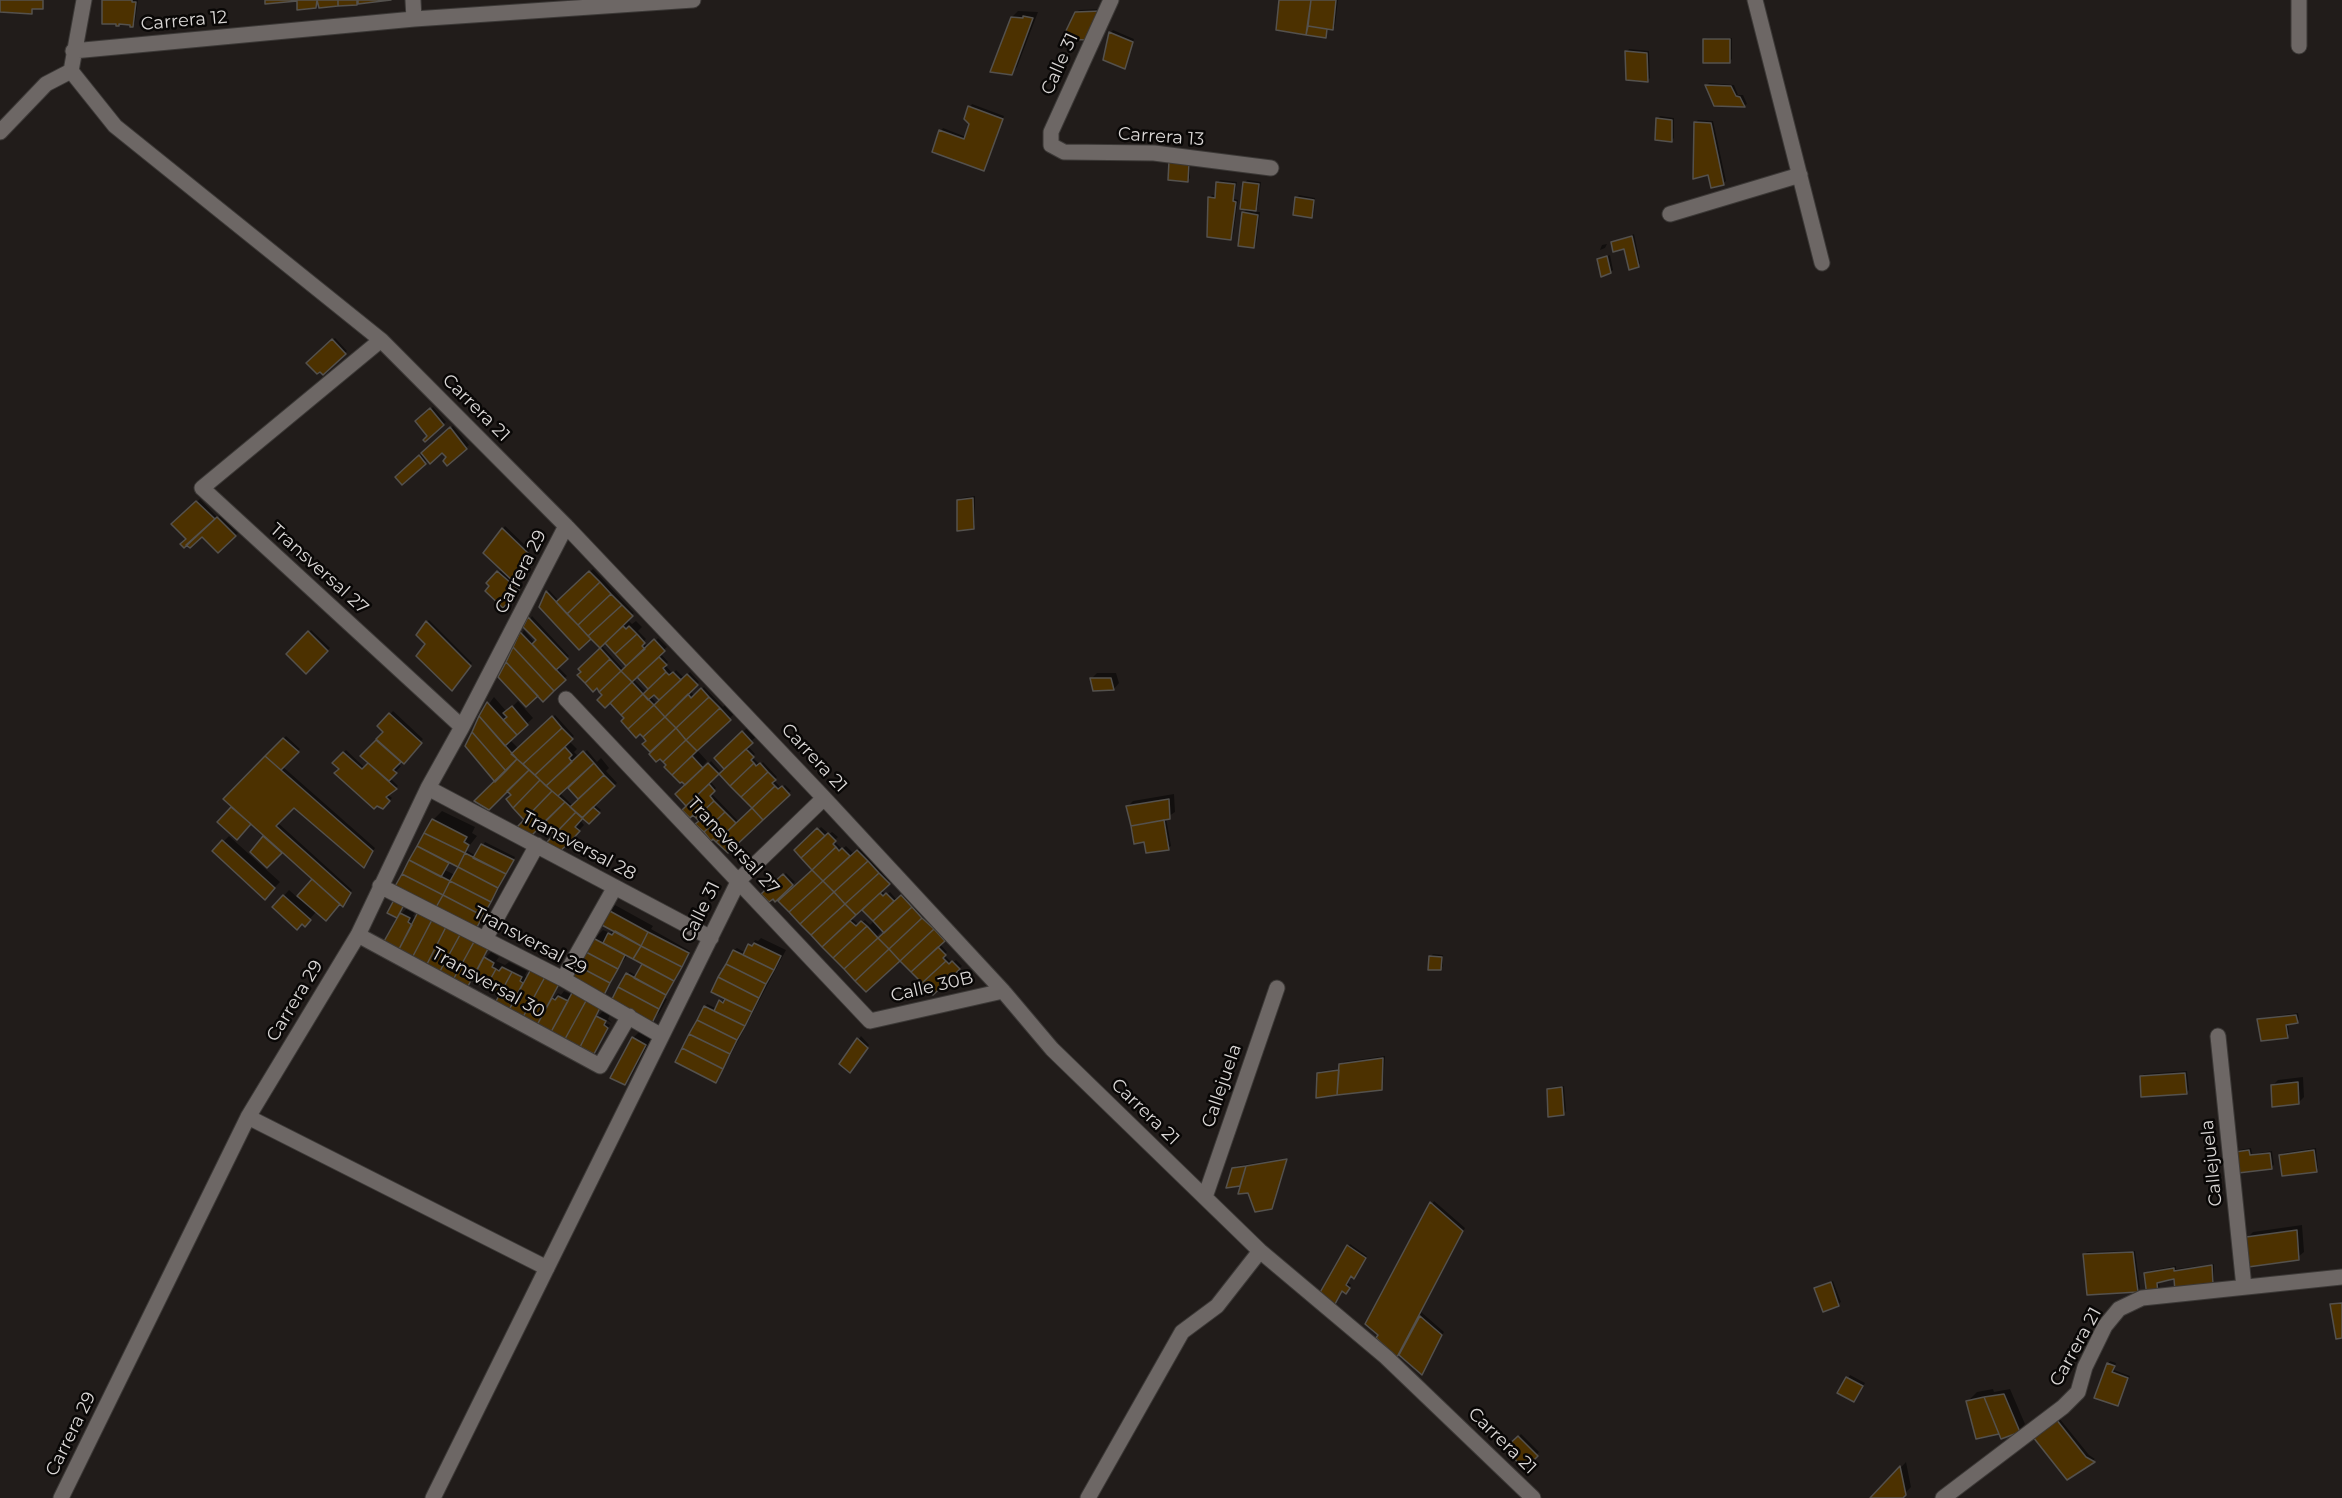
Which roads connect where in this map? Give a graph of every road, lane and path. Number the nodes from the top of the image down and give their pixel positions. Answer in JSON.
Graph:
{"nodes":[{"id":1,"x":84,"y":0,"type":"edge"},
{"id":2,"x":413,"y":0,"type":"edge"},
{"id":3,"x":693,"y":0,"type":"edge"},
{"id":4,"x":1111,"y":0,"type":"edge"},
{"id":5,"x":1755,"y":0,"type":"edge"},
{"id":6,"x":2299,"y":0,"type":"edge"},
{"id":7,"x":414,"y":19,"type":"junction"},
{"id":8,"x":2299,"y":46,"type":"dead end"},
{"id":9,"x":73,"y":51,"type":"junction"},
{"id":10,"x":71,"y":70,"type":"junction"},
{"id":11,"x":0,"y":132,"type":"edge"},
{"id":12,"x":1051,"y":145,"type":"joint"},
{"id":13,"x":1271,"y":168,"type":"dead end"},
{"id":14,"x":1800,"y":175,"type":"junction"},
{"id":15,"x":1670,"y":214,"type":"dead end"},
{"id":16,"x":1822,"y":262,"type":"dead end"},
{"id":17,"x":381,"y":340,"type":"junction"},
{"id":18,"x":567,"y":526,"type":"junction"},
{"id":19,"x":566,"y":699,"type":"dead end"},
{"id":20,"x":462,"y":727,"type":"junction"},
{"id":21,"x":428,"y":788,"type":"junction"},
{"id":22,"x":824,"y":798,"type":"junction"},
{"id":23,"x":537,"y":845,"type":"junction"},
{"id":24,"x":739,"y":880,"type":"junction"},
{"id":25,"x":380,"y":886,"type":"junction"},
{"id":26,"x":615,"y":887,"type":"junction"},
{"id":27,"x":358,"y":935,"type":"junction"},
{"id":28,"x":711,"y":938,"type":"junction"},
{"id":29,"x":485,"y":939,"type":"junction"},
{"id":30,"x":563,"y":980,"type":"junction"},
{"id":31,"x":1277,"y":988,"type":"dead end"},
{"id":32,"x":1003,"y":991,"type":"junction"},
{"id":33,"x":629,"y":1016,"type":"junction"},
{"id":34,"x":870,"y":1021,"type":"joint"},
{"id":35,"x":660,"y":1035,"type":"junction"},
{"id":36,"x":2218,"y":1036,"type":"dead end"},
{"id":37,"x":248,"y":1117,"type":"junction"},
{"id":38,"x":1205,"y":1197,"type":"junction"},
{"id":39,"x":1260,"y":1251,"type":"junction"},
{"id":40,"x":547,"y":1268,"type":"junction"},
{"id":41,"x":2342,"y":1277,"type":"edge"},
{"id":42,"x":2244,"y":1287,"type":"junction"},
{"id":43,"x":61,"y":1498,"type":"edge"},
{"id":44,"x":433,"y":1498,"type":"edge"},
{"id":45,"x":1089,"y":1498,"type":"edge"},
{"id":46,"x":1533,"y":1498,"type":"edge"},
{"id":47,"x":1943,"y":1498,"type":"edge"}],
"edges":[{"from":1,"to":9,"type":"street"},
{"from":2,"to":7,"type":"street"},
{"from":3,"to":7,"type":"street","name":"Carrera 12"},
{"from":4,"to":12,"type":"street","name":"Calle 31"},
{"from":5,"to":14,"type":"street"},
{"from":6,"to":8,"type":"street"},
{"from":7,"to":9,"type":"street","name":"Carrera 12"},
{"from":9,"to":10,"type":"street"},
{"from":10,"to":11,"type":"street"},
{"from":10,"to":17,"type":"street","name":"Carrera 21"},
{"from":12,"to":13,"type":"street","name":"Carrera 13"},
{"from":14,"to":15,"type":"street"},
{"from":14,"to":16,"type":"street"},
{"from":17,"to":18,"type":"street","name":"Carrera 21"},
{"from":17,"to":20,"type":"street","name":"Transversal 27"},
{"from":18,"to":20,"type":"street","name":"Carrera 29"},
{"from":18,"to":22,"type":"street","name":"Carrera 21"},
{"from":19,"to":24,"type":"street","name":"Transversal 27"},
{"from":20,"to":21,"type":"street","name":"Carrera 29"},
{"from":21,"to":23,"type":"street","name":"Transversal 28"},
{"from":21,"to":25,"type":"street","name":"Carrera 29"},
{"from":22,"to":24,"type":"street","name":"Calle 31"},
{"from":22,"to":32,"type":"street","name":"Carrera 21"},
{"from":23,"to":26,"type":"street","name":"Transversal 28"},
{"from":23,"to":29,"type":"street"},
{"from":24,"to":28,"type":"street","name":"Calle 31"},
{"from":24,"to":34,"type":"street","name":"Transversal 27"},
{"from":25,"to":27,"type":"street","name":"Carrera 29"},
{"from":25,"to":29,"type":"street","name":"Transversal 29"},
{"from":26,"to":28,"type":"street","name":"Transversal 28"},
{"from":26,"to":30,"type":"street"},
{"from":27,"to":33,"type":"street","name":"Transversal 30"},
{"from":27,"to":37,"type":"street","name":"Carrera 29"},
{"from":28,"to":35,"type":"street","name":"Calle 31"},
{"from":29,"to":30,"type":"street","name":"Transversal 29"},
{"from":30,"to":33,"type":"street","name":"Transversal 29"},
{"from":31,"to":38,"type":"street","name":"Callejuela"},
{"from":32,"to":34,"type":"street","name":"Calle 30B"},
{"from":32,"to":38,"type":"street","name":"Carrera 21"},
{"from":33,"to":35,"type":"street","name":"Transversal 29"},
{"from":35,"to":40,"type":"street","name":"Calle 31"},
{"from":36,"to":42,"type":"street","name":"Callejuela"},
{"from":37,"to":40,"type":"street"},
{"from":37,"to":43,"type":"street","name":"Carrera 29"},
{"from":38,"to":39,"type":"street","name":"Carrera 21"},
{"from":39,"to":45,"type":"street"},
{"from":39,"to":46,"type":"street","name":"Carrera 21"},
{"from":40,"to":44,"type":"street","name":"Calle 31"},
{"from":41,"to":42,"type":"street","name":"Carrera 21"},
{"from":42,"to":47,"type":"street","name":"Carrera 21"}]}
